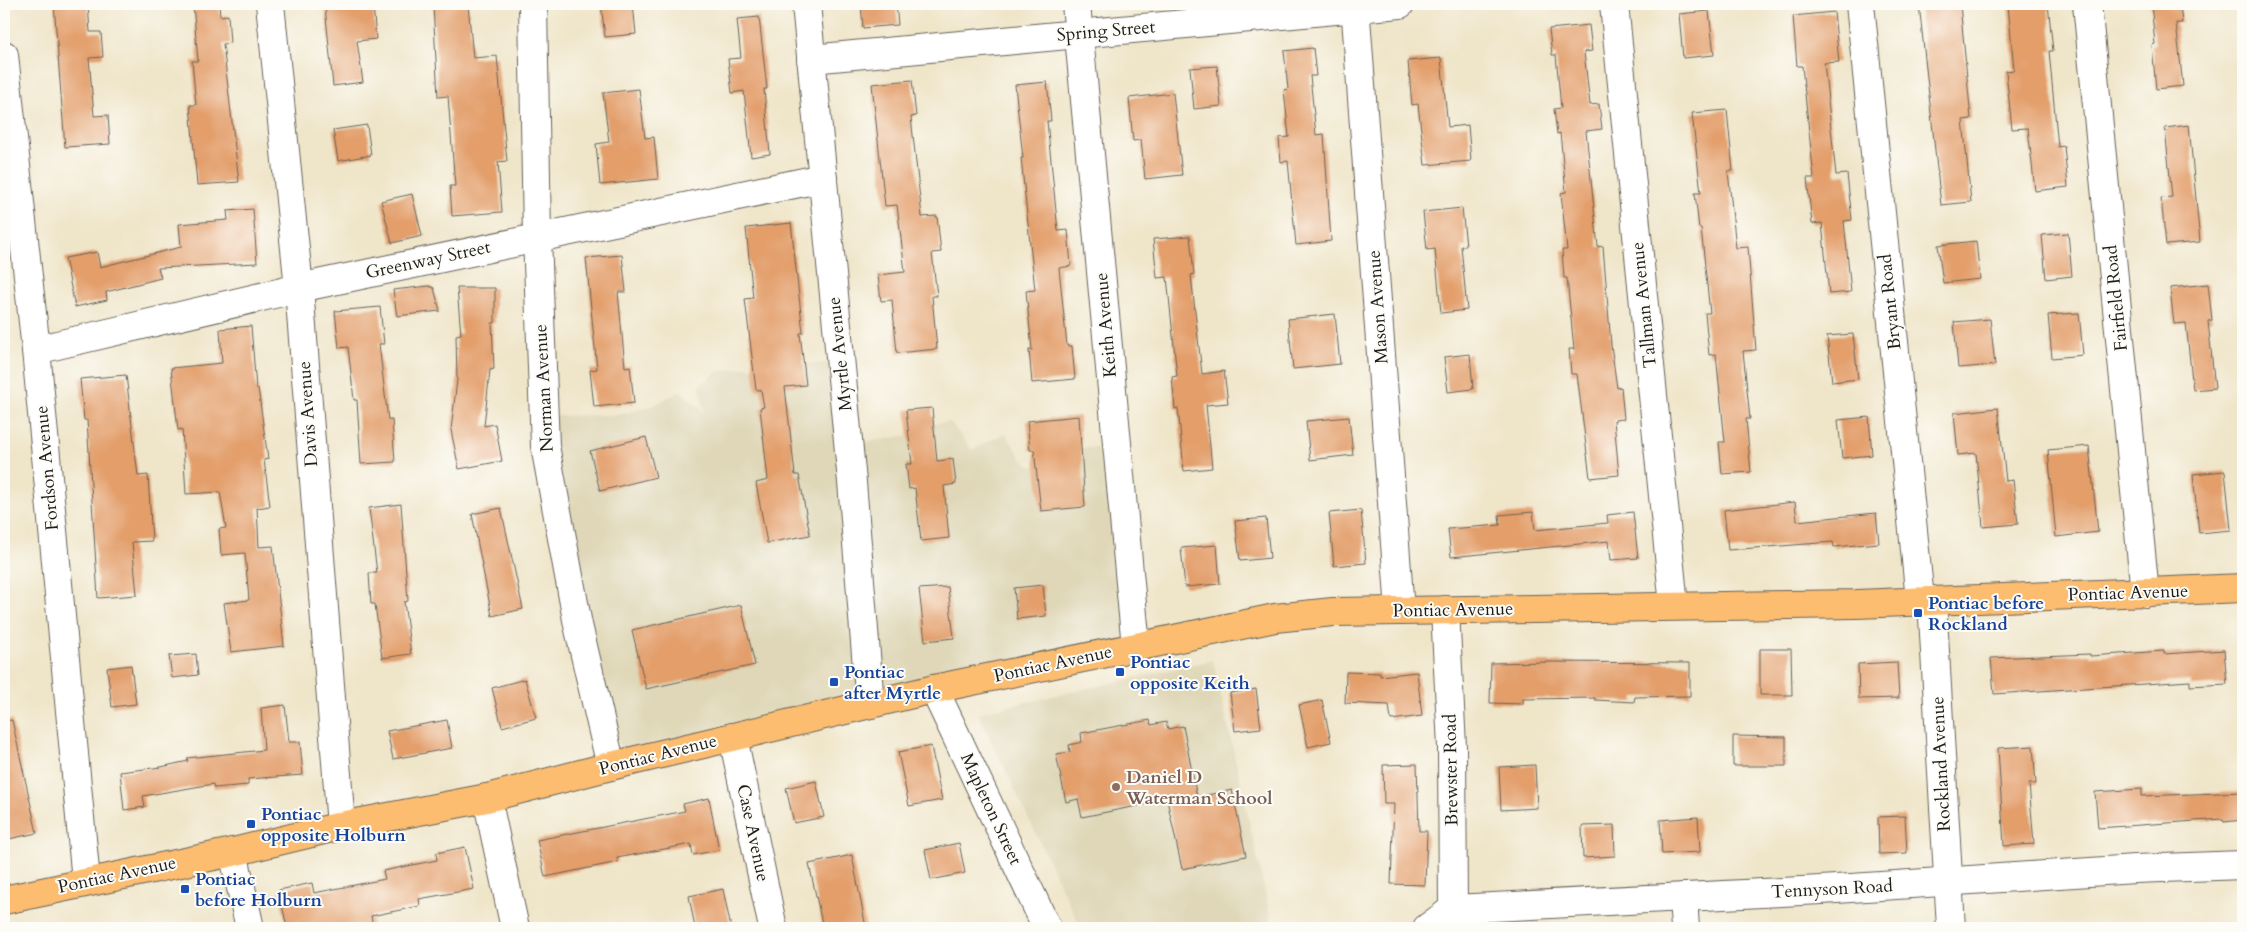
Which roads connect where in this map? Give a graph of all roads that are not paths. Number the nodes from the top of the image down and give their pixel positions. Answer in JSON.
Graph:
{"nodes":[{"id":1,"x":270,"y":4,"type":"edge"},
{"id":2,"x":533,"y":4,"type":"edge"},
{"id":3,"x":806,"y":4,"type":"edge"},
{"id":4,"x":1076,"y":4,"type":"edge"},
{"id":5,"x":1400,"y":4,"type":"edge"},
{"id":6,"x":1614,"y":4,"type":"edge"},
{"id":7,"x":1860,"y":4,"type":"edge"},
{"id":8,"x":2087,"y":4,"type":"edge"},
{"id":9,"x":1355,"y":6,"type":"edge"},
{"id":10,"x":1078,"y":34,"type":"junction"},
{"id":11,"x":4,"y":56,"type":"edge"},
{"id":12,"x":811,"y":59,"type":"junction"},
{"id":13,"x":823,"y":178,"type":"junction"},
{"id":14,"x":537,"y":237,"type":"junction"},
{"id":15,"x":299,"y":288,"type":"junction"},
{"id":16,"x":36,"y":350,"type":"junction"},
{"id":17,"x":2243,"y":588,"type":"edge"},
{"id":18,"x":2145,"y":593,"type":"junction"},
{"id":19,"x":1926,"y":600,"type":"junction"},
{"id":20,"x":1674,"y":606,"type":"junction"},
{"id":21,"x":1445,"y":610,"type":"junction"},
{"id":22,"x":1400,"y":611,"type":"junction"},
{"id":23,"x":1136,"y":647,"type":"junction"},
{"id":24,"x":934,"y":689,"type":"junction"},
{"id":25,"x":870,"y":704,"type":"junction"},
{"id":26,"x":733,"y":737,"type":"junction"},
{"id":27,"x":611,"y":766,"type":"junction"},
{"id":28,"x":488,"y":798,"type":"junction"},
{"id":29,"x":341,"y":826,"type":"junction"},
{"id":30,"x":233,"y":852,"type":"junction"},
{"id":31,"x":2243,"y":865,"type":"edge"},
{"id":32,"x":86,"y":881,"type":"junction"},
{"id":33,"x":1948,"y":882,"type":"junction"},
{"id":34,"x":1684,"y":896,"type":"junction"},
{"id":35,"x":4,"y":900,"type":"edge"},
{"id":36,"x":1449,"y":919,"type":"edge"},
{"id":37,"x":250,"y":928,"type":"edge"},
{"id":38,"x":515,"y":928,"type":"edge"},
{"id":39,"x":773,"y":928,"type":"edge"},
{"id":40,"x":1047,"y":928,"type":"edge"},
{"id":41,"x":1427,"y":928,"type":"edge"},
{"id":42,"x":1685,"y":928,"type":"edge"},
{"id":43,"x":1951,"y":928,"type":"edge"}],
"edges":[{"from":1,"to":15,"type":"street","name":"Davis Avenue"},
{"from":2,"to":14,"type":"street","name":"Norman Avenue"},
{"from":3,"to":12,"type":"street","name":"Myrtle Avenue"},
{"from":4,"to":10,"type":"street","name":"Keith Avenue"},
{"from":5,"to":9,"type":"street","name":"Spring Street"},
{"from":6,"to":20,"type":"street","name":"Tallman Avenue"},
{"from":7,"to":19,"type":"street","name":"Bryant Road"},
{"from":8,"to":18,"type":"street","name":"Fairfield Road"},
{"from":9,"to":10,"type":"street","name":"Spring Street"},
{"from":9,"to":22,"type":"street","name":"Mason Avenue"},
{"from":10,"to":12,"type":"street","name":"Spring Street"},
{"from":10,"to":23,"type":"street","name":"Keith Avenue"},
{"from":11,"to":16,"type":"street","name":"Fordson Avenue"},
{"from":12,"to":13,"type":"street","name":"Myrtle Avenue"},
{"from":13,"to":14,"type":"street","name":"Greenway Street"},
{"from":13,"to":25,"type":"street","name":"Myrtle Avenue"},
{"from":14,"to":15,"type":"street","name":"Greenway Street"},
{"from":14,"to":27,"type":"street","name":"Norman Avenue"},
{"from":15,"to":16,"type":"street","name":"Greenway Street"},
{"from":15,"to":29,"type":"street","name":"Davis Avenue"},
{"from":16,"to":32,"type":"street","name":"Fordson Avenue"},
{"from":17,"to":18,"type":"main road","name":"Pontiac Avenue"},
{"from":18,"to":19,"type":"main road","name":"Pontiac Avenue"},
{"from":19,"to":20,"type":"main road","name":"Pontiac Avenue"},
{"from":19,"to":33,"type":"street","name":"Rockland Avenue"},
{"from":20,"to":21,"type":"main road","name":"Pontiac Avenue"},
{"from":21,"to":22,"type":"main road","name":"Pontiac Avenue"},
{"from":21,"to":36,"type":"street","name":"Brewster Road"},
{"from":22,"to":23,"type":"main road","name":"Pontiac Avenue"},
{"from":23,"to":24,"type":"main road","name":"Pontiac Avenue"},
{"from":24,"to":25,"type":"main road","name":"Pontiac Avenue"},
{"from":24,"to":40,"type":"street","name":"Mapleton Street"},
{"from":25,"to":26,"type":"main road","name":"Pontiac Avenue"},
{"from":26,"to":27,"type":"main road","name":"Pontiac Avenue"},
{"from":26,"to":39,"type":"street","name":"Case Avenue"},
{"from":27,"to":28,"type":"main road","name":"Pontiac Avenue"},
{"from":28,"to":29,"type":"main road","name":"Pontiac Avenue"},
{"from":28,"to":38,"type":"street"},
{"from":29,"to":30,"type":"main road","name":"Pontiac Avenue"},
{"from":30,"to":32,"type":"main road","name":"Pontiac Avenue"},
{"from":30,"to":37,"type":"street"},
{"from":31,"to":33,"type":"street","name":"Tennyson Road"},
{"from":32,"to":35,"type":"main road","name":"Pontiac Avenue"},
{"from":33,"to":34,"type":"street","name":"Tennyson Road"},
{"from":33,"to":43,"type":"street","name":"Rockland Avenue"},
{"from":34,"to":36,"type":"street","name":"Tennyson Road"},
{"from":34,"to":42,"type":"street"},
{"from":36,"to":41,"type":"street"}]}
